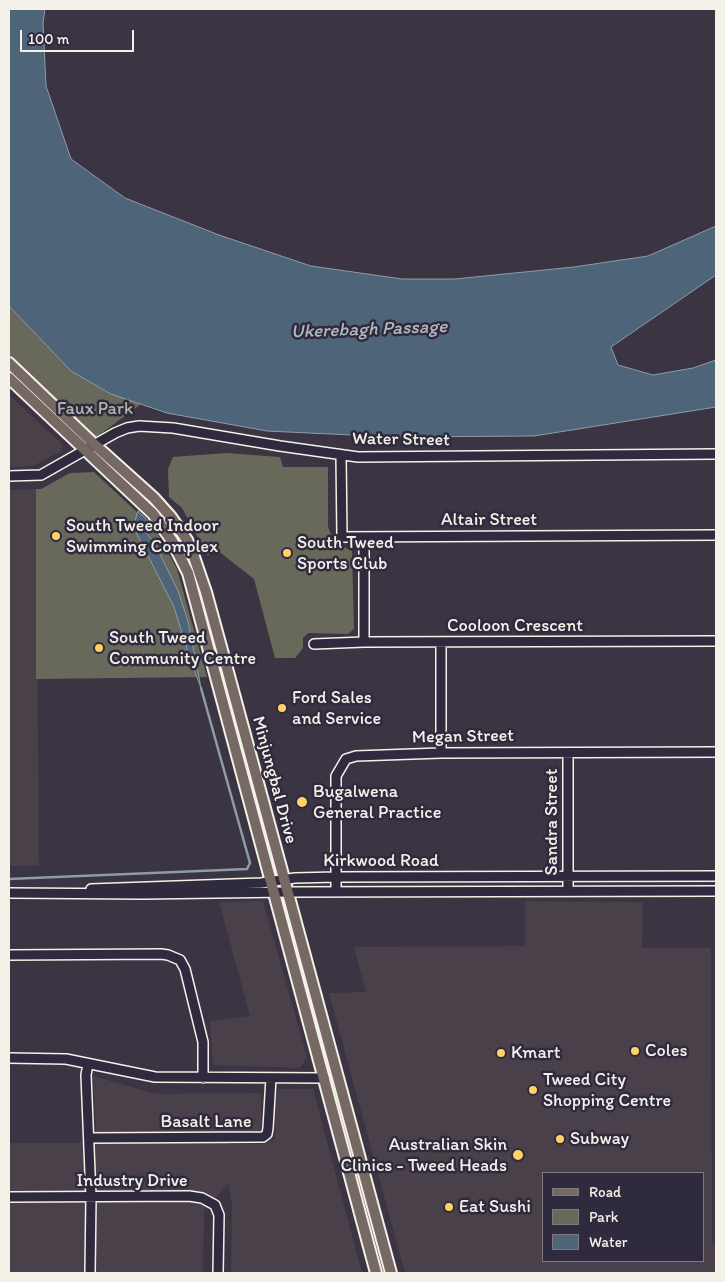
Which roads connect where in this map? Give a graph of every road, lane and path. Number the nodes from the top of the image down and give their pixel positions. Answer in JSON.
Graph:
{"nodes":[{"id":1,"x":9,"y":363,"type":"edge"},
{"id":2,"x":9,"y":378,"type":"edge"},
{"id":3,"x":90,"y":448,"type":"junction"},
{"id":4,"x":714,"y":454,"type":"dead end"},
{"id":5,"x":341,"y":456,"type":"junction"},
{"id":6,"x":9,"y":476,"type":"edge"},
{"id":7,"x":716,"y":535,"type":"edge"},
{"id":8,"x":364,"y":537,"type":"junction"},
{"id":9,"x":716,"y":641,"type":"edge"},
{"id":10,"x":364,"y":642,"type":"junction"},
{"id":11,"x":442,"y":643,"type":"junction"},
{"id":12,"x":314,"y":644,"type":"dead end"},
{"id":13,"x":716,"y":752,"type":"edge"},
{"id":14,"x":441,"y":753,"type":"junction"},
{"id":15,"x":568,"y":753,"type":"junction"},
{"id":16,"x":568,"y":876,"type":"junction"},
{"id":17,"x":716,"y":876,"type":"edge"},
{"id":18,"x":336,"y":877,"type":"junction"},
{"id":19,"x":284,"y":880,"type":"junction"},
{"id":20,"x":273,"y":887,"type":"junction"},
{"id":21,"x":568,"y":891,"type":"junction"},
{"id":22,"x":716,"y":891,"type":"edge"},
{"id":23,"x":12,"y":892,"type":"edge"},
{"id":24,"x":288,"y":892,"type":"junction"},
{"id":25,"x":336,"y":892,"type":"junction"},
{"id":26,"x":9,"y":955,"type":"edge"},
{"id":27,"x":9,"y":1058,"type":"edge"},
{"id":28,"x":88,"y":1064,"type":"junction"},
{"id":29,"x":203,"y":1078,"type":"junction"},
{"id":30,"x":271,"y":1078,"type":"junction"},
{"id":31,"x":324,"y":1078,"type":"junction"},
{"id":32,"x":339,"y":1080,"type":"junction"},
{"id":33,"x":89,"y":1138,"type":"junction"},
{"id":34,"x":9,"y":1197,"type":"edge"},
{"id":35,"x":91,"y":1197,"type":"junction"},
{"id":36,"x":90,"y":1273,"type":"edge"},
{"id":37,"x":218,"y":1273,"type":"edge"},
{"id":38,"x":376,"y":1273,"type":"edge"},
{"id":39,"x":391,"y":1273,"type":"edge"}],
"edges":[{"from":1,"to":3,"type":"main road","name":"Minjungbal Drive"},
{"from":2,"to":3,"type":"main road","name":"Minjungbal Drive"},
{"from":3,"to":5,"type":"street","name":"Water Street"},
{"from":3,"to":6,"type":"street","name":"Water Street"},
{"from":3,"to":19,"type":"main road","name":"Minjungbal Drive"},
{"from":3,"to":20,"type":"main road","name":"Minjungbal Drive"},
{"from":4,"to":5,"type":"street","name":"Water Street"},
{"from":5,"to":8,"type":"street","name":"Altair Street"},
{"from":7,"to":8,"type":"street","name":"Altair Street"},
{"from":8,"to":10,"type":"street"},
{"from":9,"to":11,"type":"street","name":"Cooloon Crescent"},
{"from":10,"to":11,"type":"street","name":"Cooloon Crescent"},
{"from":10,"to":12,"type":"street","name":"Cooloon Crescent"},
{"from":11,"to":14,"type":"street"},
{"from":13,"to":15,"type":"street","name":"Megan Street"},
{"from":14,"to":15,"type":"street","name":"Megan Street"},
{"from":14,"to":18,"type":"street","name":"Megan Street"},
{"from":15,"to":16,"type":"street","name":"Sandra Street"},
{"from":16,"to":17,"type":"street","name":"Kirkwood Road"},
{"from":16,"to":18,"type":"street","name":"Kirkwood Road"},
{"from":16,"to":21,"type":"street","name":"Sandra Street"},
{"from":18,"to":19,"type":"street","name":"Kirkwood Road"},
{"from":18,"to":25,"type":"street","name":"Megan Street"},
{"from":19,"to":20,"type":"street","name":"Kirkwood Road"},
{"from":19,"to":24,"type":"main road","name":"Minjungbal Drive"},
{"from":20,"to":23,"type":"street","name":"Kirkwood Road"},
{"from":20,"to":24,"type":"street","name":"Kirkwood Road"},
{"from":20,"to":31,"type":"main road","name":"Minjungbal Drive"},
{"from":21,"to":22,"type":"street","name":"Kirkwood Road"},
{"from":21,"to":25,"type":"street","name":"Kirkwood Road"},
{"from":24,"to":25,"type":"street","name":"Kirkwood Road"},
{"from":24,"to":32,"type":"main road","name":"Minjungbal Drive"},
{"from":26,"to":29,"type":"street"},
{"from":27,"to":28,"type":"street"},
{"from":28,"to":29,"type":"street"},
{"from":28,"to":33,"type":"street"},
{"from":29,"to":30,"type":"street"},
{"from":30,"to":31,"type":"street"},
{"from":30,"to":33,"type":"street","name":"Basalt Lane"},
{"from":31,"to":32,"type":"main road"},
{"from":31,"to":38,"type":"main road","name":"Minjungbal Drive"},
{"from":32,"to":39,"type":"main road","name":"Minjungbal Drive"},
{"from":33,"to":35,"type":"street"},
{"from":34,"to":35,"type":"street","name":"Industry Drive"},
{"from":35,"to":36,"type":"street"},
{"from":35,"to":37,"type":"street","name":"Industry Drive"}]}
